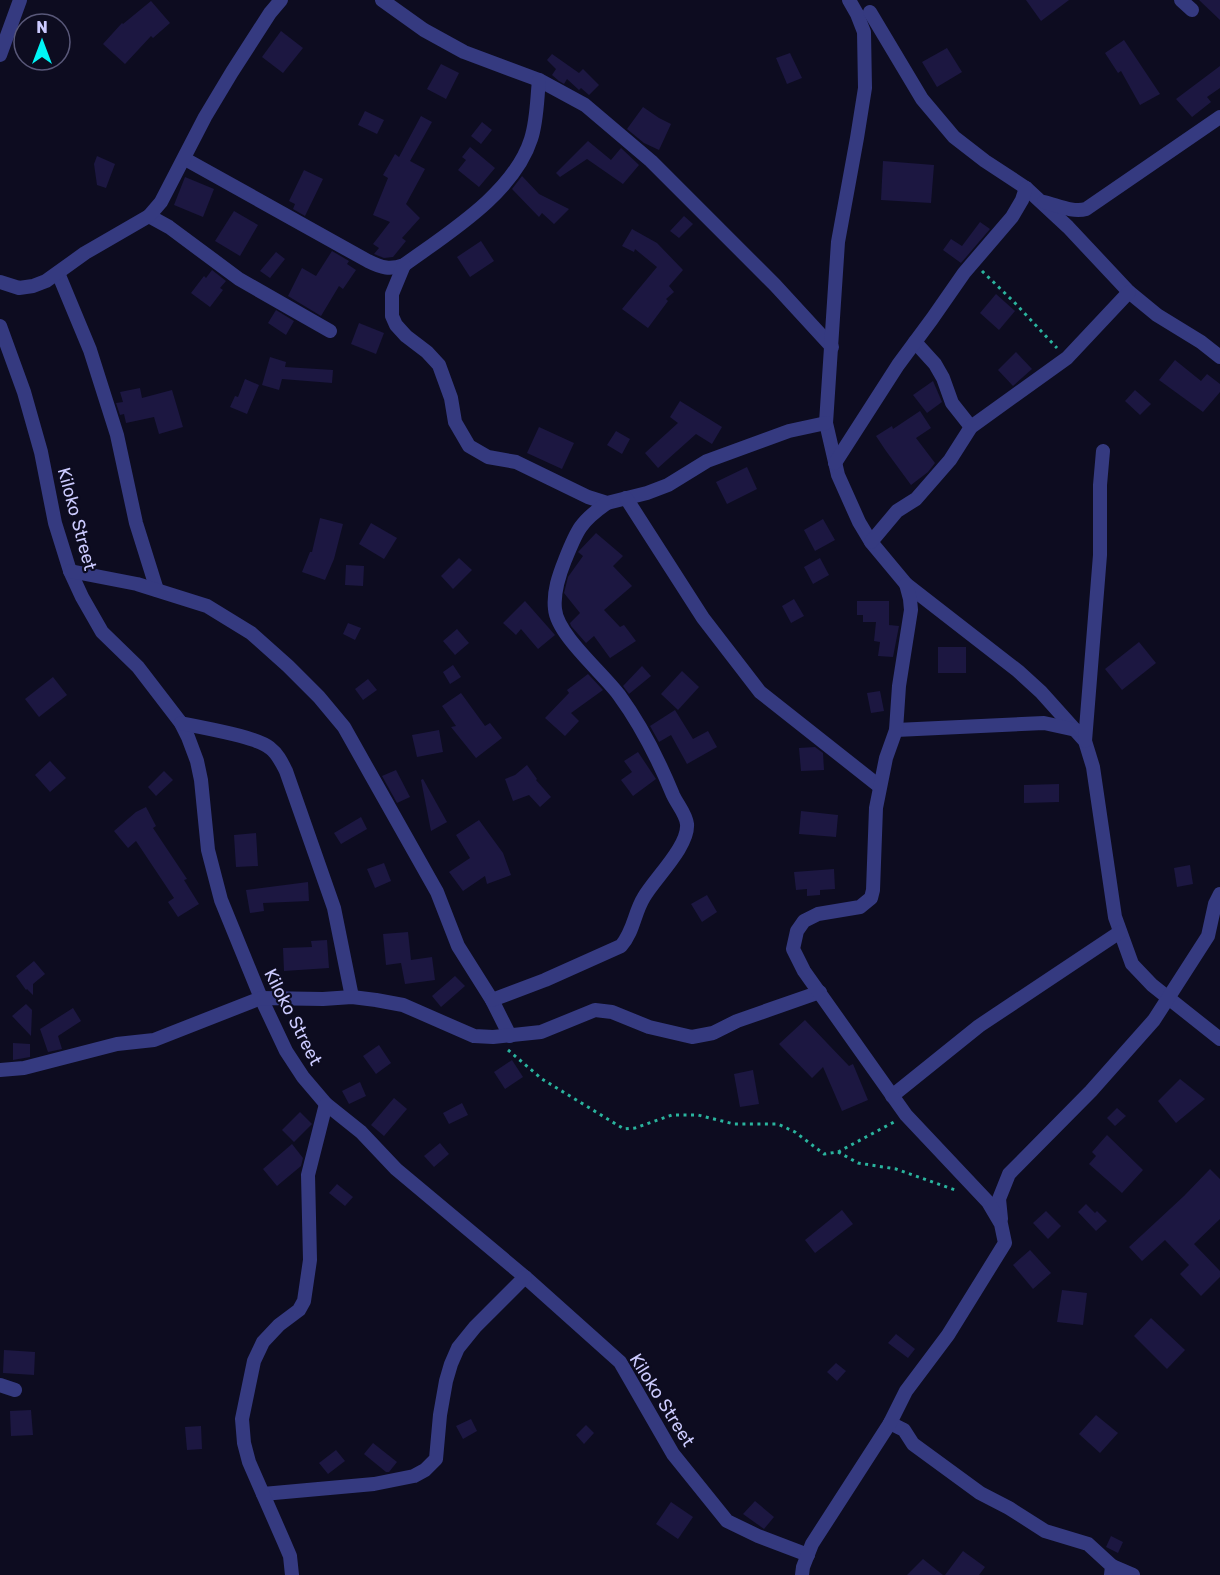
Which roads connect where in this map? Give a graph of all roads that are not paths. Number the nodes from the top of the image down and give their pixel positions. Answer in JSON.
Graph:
{"nodes":[{"id":1,"x":20,"y":0,"type":"edge"},
{"id":2,"x":281,"y":0,"type":"edge"},
{"id":3,"x":382,"y":0,"type":"edge"},
{"id":4,"x":849,"y":0,"type":"edge"},
{"id":5,"x":1181,"y":0,"type":"edge"},
{"id":6,"x":872,"y":6,"type":"edge"},
{"id":7,"x":1192,"y":10,"type":"dead end"},
{"id":8,"x":864,"y":32,"type":"junction"},
{"id":9,"x":0,"y":55,"type":"edge"},
{"id":10,"x":539,"y":80,"type":"junction"},
{"id":11,"x":1220,"y":117,"type":"edge"},
{"id":12,"x":185,"y":159,"type":"junction"},
{"id":13,"x":1026,"y":188,"type":"junction"},
{"id":14,"x":1042,"y":202,"type":"junction"},
{"id":15,"x":149,"y":216,"type":"junction"},
{"id":16,"x":404,"y":265,"type":"junction"},
{"id":17,"x":58,"y":273,"type":"junction"},
{"id":18,"x":0,"y":282,"type":"edge"},
{"id":19,"x":1129,"y":292,"type":"junction"},
{"id":20,"x":0,"y":326,"type":"edge"},
{"id":21,"x":330,"y":331,"type":"dead end"},
{"id":22,"x":915,"y":342,"type":"junction"},
{"id":23,"x":832,"y":347,"type":"junction"},
{"id":24,"x":1220,"y":357,"type":"edge"},
{"id":25,"x":826,"y":423,"type":"junction"},
{"id":26,"x":971,"y":427,"type":"junction"},
{"id":27,"x":1103,"y":451,"type":"dead end"},
{"id":28,"x":835,"y":463,"type":"junction"},
{"id":29,"x":626,"y":498,"type":"junction"},
{"id":30,"x":607,"y":503,"type":"junction"},
{"id":31,"x":871,"y":542,"type":"junction"},
{"id":32,"x":70,"y":571,"type":"junction"},
{"id":33,"x":906,"y":584,"type":"junction"},
{"id":34,"x":157,"y":590,"type":"junction"},
{"id":35,"x":181,"y":723,"type":"junction"},
{"id":36,"x":896,"y":730,"type":"junction"},
{"id":37,"x":1076,"y":730,"type":"junction"},
{"id":38,"x":1085,"y":741,"type":"junction"},
{"id":39,"x":879,"y":786,"type":"junction"},
{"id":40,"x":1220,"y":894,"type":"edge"},
{"id":41,"x":1120,"y":932,"type":"junction"},
{"id":42,"x":820,"y":992,"type":"junction"},
{"id":43,"x":352,"y":997,"type":"junction"},
{"id":44,"x":261,"y":998,"type":"junction"},
{"id":45,"x":1167,"y":998,"type":"junction"},
{"id":46,"x":492,"y":1000,"type":"junction"},
{"id":47,"x":1220,"y":1039,"type":"edge"},
{"id":48,"x":505,"y":1042,"type":"junction"},
{"id":49,"x":0,"y":1070,"type":"edge"},
{"id":50,"x":892,"y":1096,"type":"junction"},
{"id":51,"x":326,"y":1104,"type":"junction"},
{"id":52,"x":1001,"y":1224,"type":"junction"},
{"id":53,"x":525,"y":1277,"type":"junction"},
{"id":54,"x":0,"y":1385,"type":"edge"},
{"id":55,"x":15,"y":1390,"type":"dead end"},
{"id":56,"x":890,"y":1423,"type":"junction"},
{"id":57,"x":262,"y":1494,"type":"junction"},
{"id":58,"x":808,"y":1555,"type":"junction"},
{"id":59,"x":1111,"y":1571,"type":"edge"},
{"id":60,"x":292,"y":1575,"type":"edge"},
{"id":61,"x":802,"y":1575,"type":"edge"},
{"id":62,"x":1133,"y":1575,"type":"edge"}],
"edges":[{"from":1,"to":9,"type":"street"},
{"from":2,"to":12,"type":"street"},
{"from":3,"to":10,"type":"street"},
{"from":4,"to":8,"type":"street"},
{"from":5,"to":7,"type":"street"},
{"from":6,"to":8,"type":"street"},
{"from":6,"to":13,"type":"street"},
{"from":8,"to":23,"type":"street"},
{"from":10,"to":16,"type":"street"},
{"from":10,"to":23,"type":"street"},
{"from":11,"to":14,"type":"street"},
{"from":12,"to":15,"type":"street"},
{"from":12,"to":16,"type":"street"},
{"from":13,"to":14,"type":"street"},
{"from":13,"to":22,"type":"street"},
{"from":14,"to":19,"type":"street"},
{"from":15,"to":17,"type":"street"},
{"from":15,"to":21,"type":"street"},
{"from":16,"to":30,"type":"street"},
{"from":17,"to":18,"type":"street"},
{"from":17,"to":34,"type":"street"},
{"from":19,"to":24,"type":"street"},
{"from":19,"to":26,"type":"street"},
{"from":20,"to":32,"type":"street","name":"Kiloko Street"},
{"from":22,"to":26,"type":"street"},
{"from":22,"to":28,"type":"street"},
{"from":23,"to":25,"type":"street"},
{"from":25,"to":28,"type":"street"},
{"from":25,"to":29,"type":"street"},
{"from":26,"to":31,"type":"street"},
{"from":27,"to":38,"type":"street"},
{"from":28,"to":31,"type":"street"},
{"from":29,"to":30,"type":"street"},
{"from":29,"to":39,"type":"street"},
{"from":30,"to":46,"type":"street"},
{"from":31,"to":33,"type":"street"},
{"from":32,"to":34,"type":"street"},
{"from":32,"to":35,"type":"street","name":"Kiloko Street"},
{"from":33,"to":36,"type":"street"},
{"from":33,"to":37,"type":"street"},
{"from":34,"to":46,"type":"street"},
{"from":35,"to":43,"type":"street"},
{"from":35,"to":44,"type":"street","name":"Kiloko Street"},
{"from":36,"to":37,"type":"street"},
{"from":36,"to":39,"type":"street"},
{"from":37,"to":38,"type":"street"},
{"from":38,"to":41,"type":"street"},
{"from":39,"to":42,"type":"street"},
{"from":40,"to":45,"type":"street"},
{"from":41,"to":45,"type":"street"},
{"from":41,"to":50,"type":"street"},
{"from":42,"to":48,"type":"street"},
{"from":42,"to":50,"type":"street"},
{"from":43,"to":44,"type":"street"},
{"from":43,"to":48,"type":"street"},
{"from":44,"to":49,"type":"street"},
{"from":44,"to":51,"type":"street","name":"Kiloko Street"},
{"from":45,"to":47,"type":"street"},
{"from":45,"to":52,"type":"street"},
{"from":46,"to":48,"type":"street"},
{"from":50,"to":52,"type":"street"},
{"from":51,"to":53,"type":"street","name":"Kiloko Street"},
{"from":51,"to":57,"type":"street"},
{"from":52,"to":56,"type":"street"},
{"from":53,"to":57,"type":"street"},
{"from":53,"to":58,"type":"street","name":"Kiloko Street"},
{"from":54,"to":55,"type":"street"},
{"from":56,"to":58,"type":"street"},
{"from":56,"to":59,"type":"street"},
{"from":57,"to":60,"type":"street"},
{"from":58,"to":61,"type":"street"},
{"from":59,"to":62,"type":"street"}]}
